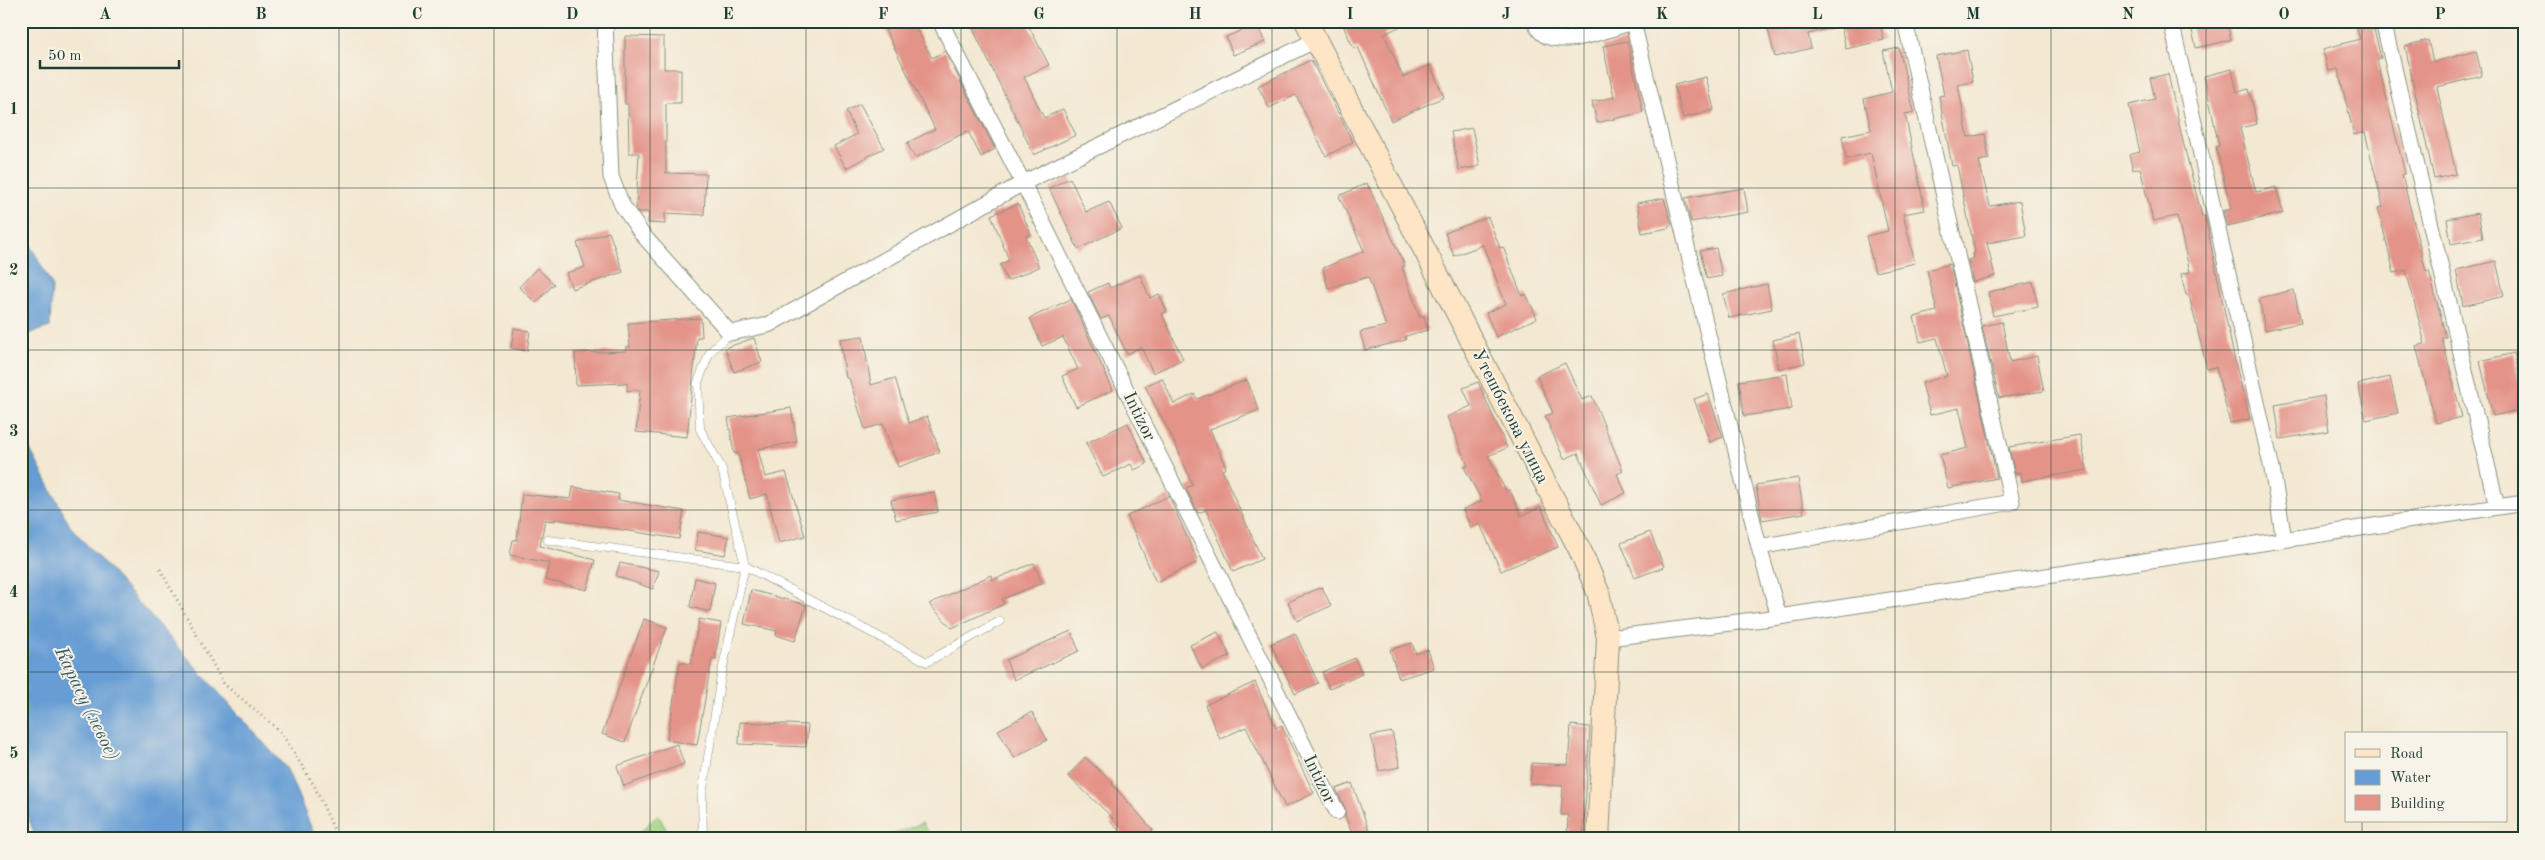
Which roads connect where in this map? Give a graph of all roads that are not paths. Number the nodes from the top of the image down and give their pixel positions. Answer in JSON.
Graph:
{"nodes":[{"id":1,"x":605,"y":21,"type":"edge"},
{"id":2,"x":940,"y":21,"type":"edge"},
{"id":3,"x":1535,"y":21,"type":"edge"},
{"id":4,"x":1905,"y":21,"type":"edge"},
{"id":5,"x":2171,"y":21,"type":"edge"},
{"id":6,"x":2383,"y":21,"type":"edge"},
{"id":7,"x":1634,"y":22,"type":"edge"},
{"id":8,"x":1311,"y":31,"type":"edge"},
{"id":9,"x":1023,"y":183,"type":"junction"},
{"id":10,"x":730,"y":333,"type":"junction"},
{"id":11,"x":2524,"y":503,"type":"edge"},
{"id":12,"x":2497,"y":507,"type":"junction"},
{"id":13,"x":2284,"y":539,"type":"junction"},
{"id":14,"x":548,"y":540,"type":"dead end"},
{"id":15,"x":1758,"y":547,"type":"junction"},
{"id":16,"x":745,"y":566,"type":"junction"},
{"id":17,"x":1779,"y":616,"type":"junction"},
{"id":18,"x":1000,"y":621,"type":"dead end"},
{"id":19,"x":1608,"y":638,"type":"junction"},
{"id":20,"x":1337,"y":812,"type":"dead end"},
{"id":21,"x":703,"y":839,"type":"edge"},
{"id":22,"x":1598,"y":839,"type":"edge"}],
"edges":[{"from":1,"to":10,"type":"street"},
{"from":2,"to":9,"type":"street","name":"Intizor"},
{"from":3,"to":7,"type":"street"},
{"from":4,"to":15,"type":"street"},
{"from":5,"to":13,"type":"street"},
{"from":6,"to":12,"type":"street"},
{"from":7,"to":15,"type":"street"},
{"from":8,"to":9,"type":"street"},
{"from":8,"to":19,"type":"main road","name":"Утешбекова улица"},
{"from":9,"to":10,"type":"street"},
{"from":9,"to":20,"type":"street","name":"Intizor"},
{"from":10,"to":16,"type":"lane"},
{"from":11,"to":12,"type":"street"},
{"from":12,"to":13,"type":"street"},
{"from":13,"to":17,"type":"street"},
{"from":14,"to":16,"type":"lane"},
{"from":15,"to":17,"type":"street"},
{"from":16,"to":18,"type":"lane"},
{"from":16,"to":21,"type":"lane"},
{"from":17,"to":19,"type":"street"},
{"from":19,"to":22,"type":"main road","name":"Утешбекова улица"}]}
